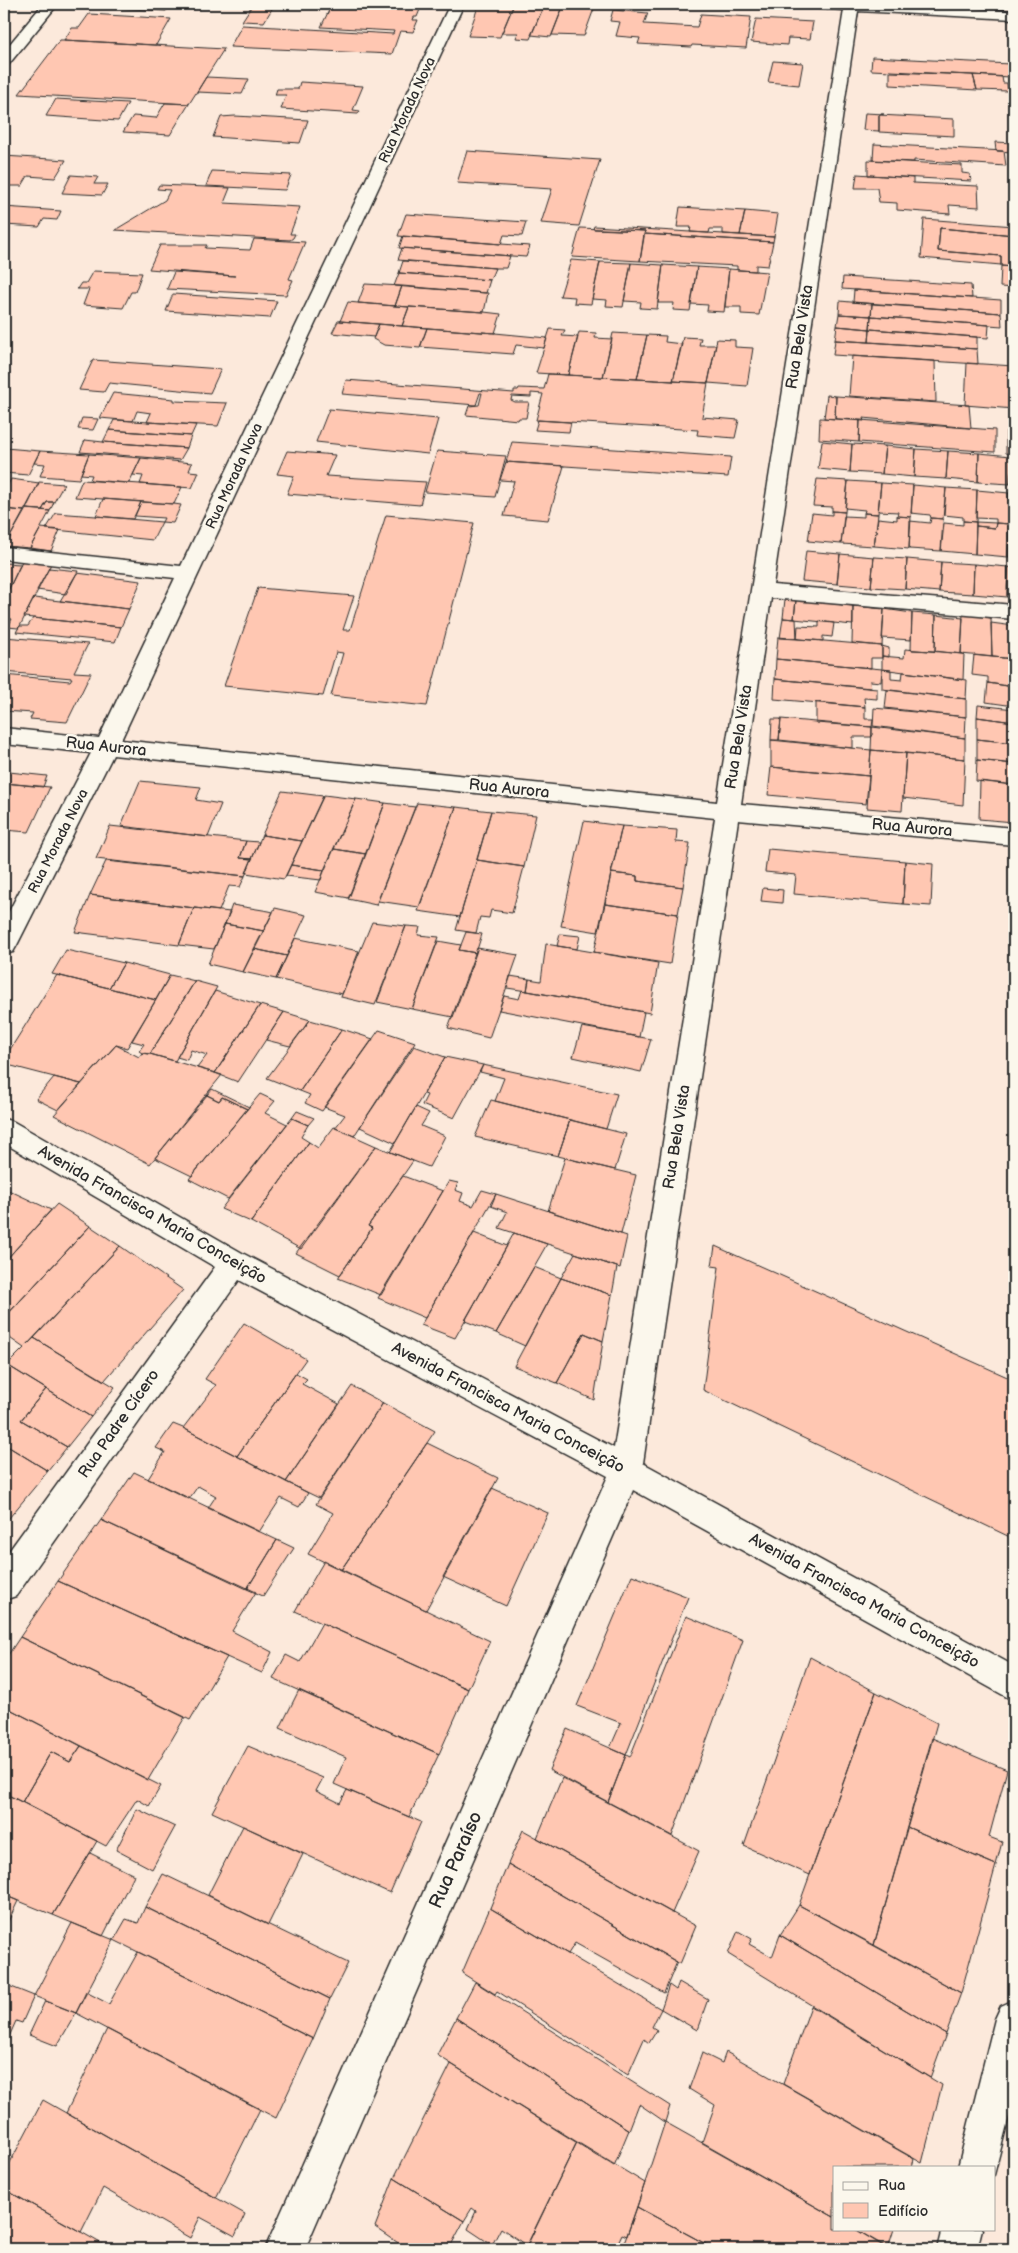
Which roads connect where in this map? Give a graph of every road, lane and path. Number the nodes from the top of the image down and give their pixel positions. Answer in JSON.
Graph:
{"nodes":[{"id":1,"x":51,"y":4,"type":"edge"},
{"id":2,"x":457,"y":4,"type":"edge"},
{"id":3,"x":809,"y":4,"type":"edge"},
{"id":4,"x":852,"y":5,"type":"edge"},
{"id":5,"x":1014,"y":15,"type":"edge"},
{"id":6,"x":4,"y":61,"type":"edge"},
{"id":7,"x":4,"y":553,"type":"edge"},
{"id":8,"x":188,"y":573,"type":"junction"},
{"id":9,"x":761,"y":592,"type":"junction"},
{"id":10,"x":1014,"y":612,"type":"edge"},
{"id":11,"x":4,"y":736,"type":"edge"},
{"id":12,"x":106,"y":748,"type":"junction"},
{"id":13,"x":728,"y":811,"type":"junction"},
{"id":14,"x":1014,"y":837,"type":"edge"},
{"id":15,"x":4,"y":945,"type":"edge"},
{"id":16,"x":4,"y":1130,"type":"edge"},
{"id":17,"x":234,"y":1263,"type":"junction"},
{"id":18,"x":626,"y":1470,"type":"junction"},
{"id":19,"x":4,"y":1585,"type":"edge"},
{"id":20,"x":1014,"y":1684,"type":"edge"},
{"id":21,"x":1014,"y":2019,"type":"edge"},
{"id":22,"x":978,"y":2166,"type":"edge"},
{"id":23,"x":962,"y":2230,"type":"edge"},
{"id":24,"x":285,"y":2249,"type":"edge"},
{"id":25,"x":957,"y":2249,"type":"edge"}],
"edges":[{"from":1,"to":6,"type":"street"},
{"from":2,"to":8,"type":"street","name":"Rua Morada Nova"},
{"from":3,"to":4,"type":"street"},
{"from":4,"to":5,"type":"street"},
{"from":4,"to":9,"type":"street","name":"Rua Bela Vista"},
{"from":7,"to":8,"type":"street"},
{"from":8,"to":12,"type":"street","name":"Rua Morada Nova"},
{"from":9,"to":10,"type":"street"},
{"from":9,"to":13,"type":"street","name":"Rua Bela Vista"},
{"from":11,"to":12,"type":"street","name":"Rua Aurora"},
{"from":12,"to":13,"type":"street","name":"Rua Aurora"},
{"from":12,"to":15,"type":"street","name":"Rua Morada Nova"},
{"from":13,"to":14,"type":"street","name":"Rua Aurora"},
{"from":13,"to":18,"type":"street","name":"Rua Bela Vista"},
{"from":16,"to":17,"type":"street","name":"Avenida Francisca Maria Conceição"},
{"from":17,"to":18,"type":"street","name":"Avenida Francisca Maria Conceição"},
{"from":17,"to":19,"type":"street","name":"Rua Padre Cícero"},
{"from":18,"to":20,"type":"street","name":"Avenida Francisca Maria Conceição"},
{"from":18,"to":24,"type":"street","name":"Rua Paraíso"},
{"from":21,"to":22,"type":"street"},
{"from":23,"to":25,"type":"street"}]}
